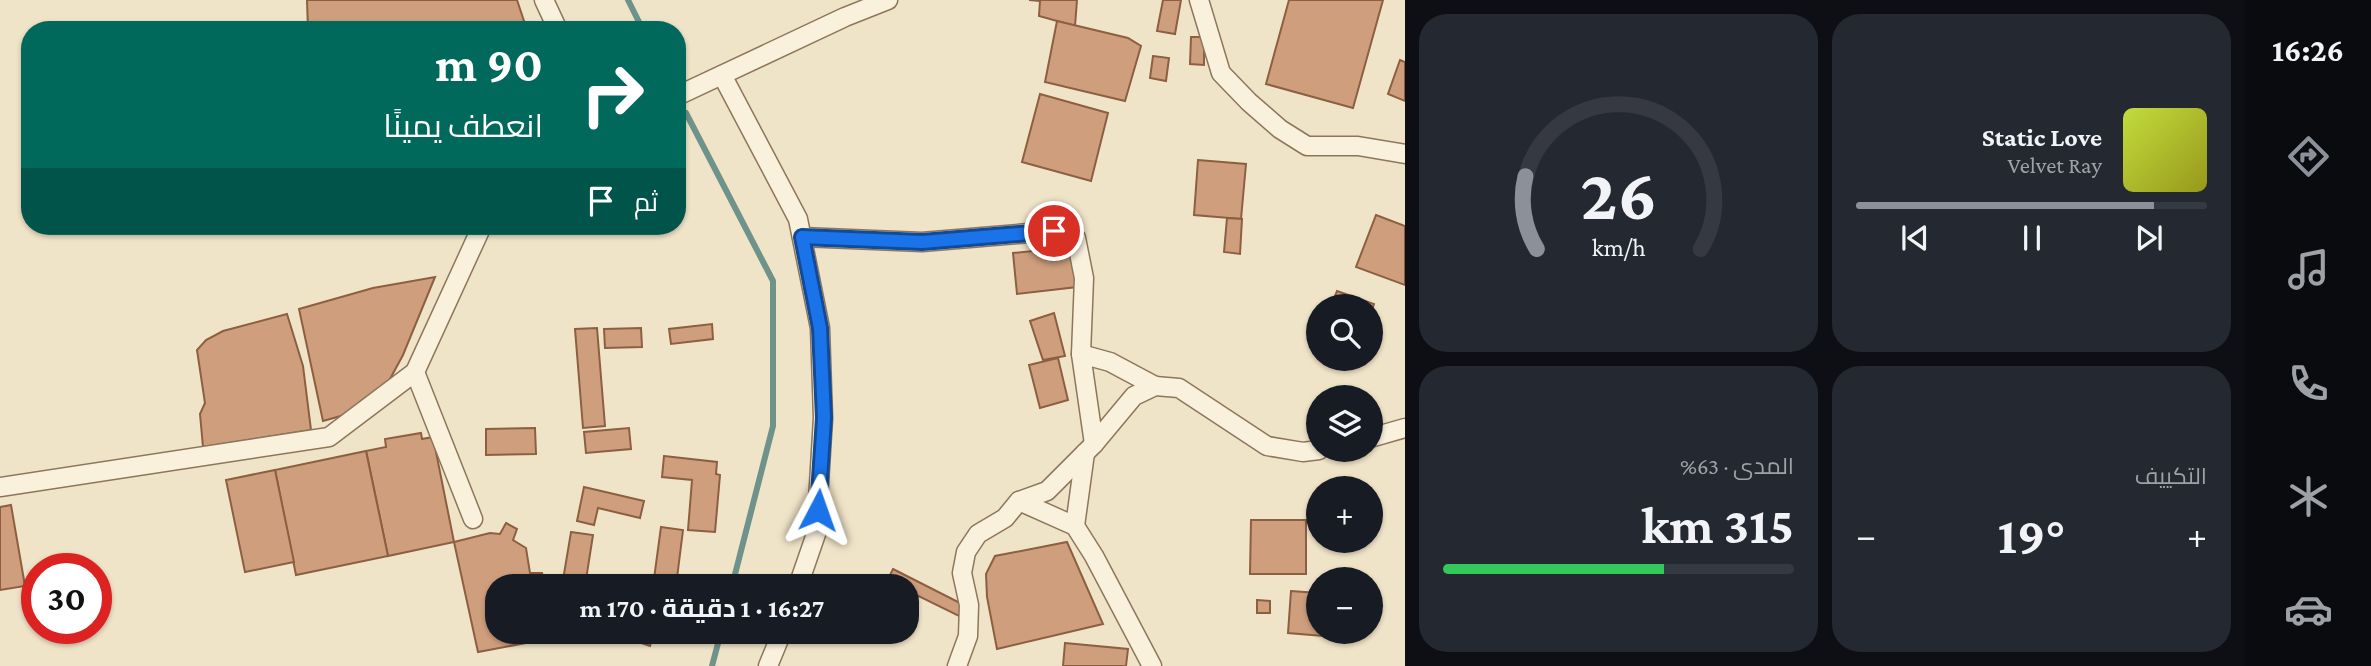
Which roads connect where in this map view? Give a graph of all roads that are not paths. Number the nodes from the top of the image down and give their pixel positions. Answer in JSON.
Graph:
{"nodes":[{"id":1,"x":544,"y":0,"type":"edge"},
{"id":2,"x":888,"y":0,"type":"edge"},
{"id":3,"x":1199,"y":0,"type":"edge"},
{"id":4,"x":554,"y":21,"type":"edge"},
{"id":5,"x":722,"y":75,"type":"junction"},
{"id":6,"x":686,"y":92,"type":"edge"},
{"id":7,"x":1405,"y":154,"type":"edge"},
{"id":8,"x":478,"y":235,"type":"edge"},
{"id":9,"x":802,"y":237,"type":"junction"},
{"id":10,"x":1081,"y":354,"type":"junction"},
{"id":11,"x":415,"y":372,"type":"junction"},
{"id":12,"x":1155,"y":386,"type":"junction"},
{"id":13,"x":1405,"y":428,"type":"edge"},
{"id":14,"x":1383,"y":435,"type":"edge"},
{"id":15,"x":1090,"y":448,"type":"junction"},
{"id":16,"x":1306,"y":452,"type":"edge"},
{"id":17,"x":0,"y":487,"type":"edge"},
{"id":18,"x":1019,"y":501,"type":"junction"},
{"id":19,"x":473,"y":519,"type":"dead end"},
{"id":20,"x":1075,"y":526,"type":"junction"},
{"id":21,"x":802,"y":574,"type":"edge"},
{"id":22,"x":777,"y":644,"type":"edge"},
{"id":23,"x":768,"y":666,"type":"edge"},
{"id":24,"x":957,"y":666,"type":"edge"},
{"id":25,"x":1152,"y":666,"type":"edge"}],
"edges":[{"from":1,"to":4,"type":"street"},
{"from":2,"to":5,"type":"street"},
{"from":3,"to":7,"type":"street"},
{"from":5,"to":6,"type":"street"},
{"from":5,"to":9,"type":"street"},
{"from":8,"to":11,"type":"street"},
{"from":9,"to":10,"type":"street"},
{"from":9,"to":21,"type":"street"},
{"from":10,"to":12,"type":"street"},
{"from":10,"to":15,"type":"street"},
{"from":11,"to":17,"type":"street"},
{"from":11,"to":19,"type":"street"},
{"from":12,"to":15,"type":"street"},
{"from":12,"to":16,"type":"street"},
{"from":13,"to":14,"type":"street"},
{"from":15,"to":18,"type":"street"},
{"from":15,"to":20,"type":"street"},
{"from":18,"to":20,"type":"street"},
{"from":18,"to":24,"type":"street"},
{"from":20,"to":25,"type":"street"},
{"from":22,"to":23,"type":"street"}]}
